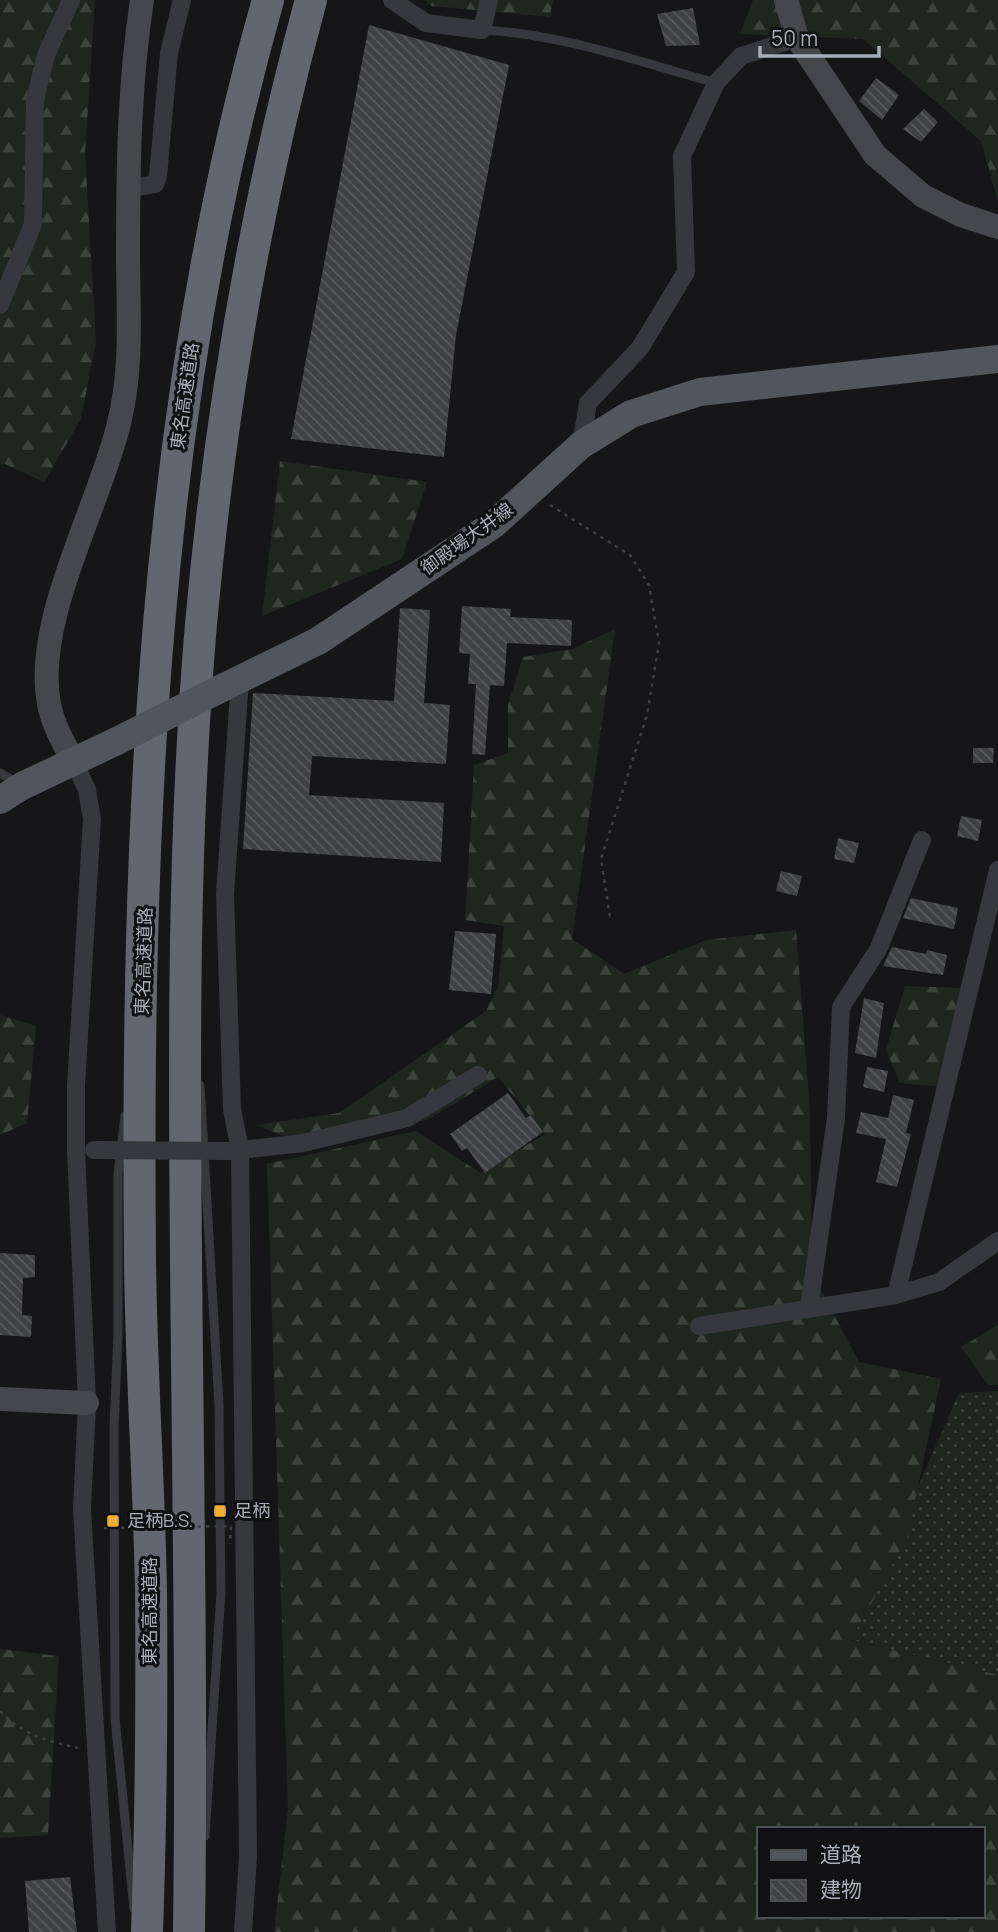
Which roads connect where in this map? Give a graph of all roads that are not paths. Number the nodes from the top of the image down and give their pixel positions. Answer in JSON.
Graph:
{"nodes":[{"id":1,"x":71,"y":0,"type":"edge"},
{"id":2,"x":142,"y":0,"type":"edge"},
{"id":3,"x":182,"y":0,"type":"edge"},
{"id":4,"x":268,"y":0,"type":"edge"},
{"id":5,"x":311,"y":0,"type":"edge"},
{"id":6,"x":391,"y":0,"type":"edge"},
{"id":7,"x":488,"y":0,"type":"edge"},
{"id":8,"x":786,"y":0,"type":"edge"},
{"id":9,"x":482,"y":30,"type":"junction"},
{"id":10,"x":797,"y":38,"type":"junction"},
{"id":11,"x":716,"y":83,"type":"junction"},
{"id":12,"x":128,"y":189,"type":"junction"},
{"id":13,"x":998,"y":227,"type":"edge"},
{"id":14,"x":0,"y":305,"type":"edge"},
{"id":15,"x":998,"y":359,"type":"edge"},
{"id":16,"x":581,"y":445,"type":"junction"},
{"id":17,"x":232,"y":684,"type":"junction"},
{"id":18,"x":74,"y":762,"type":"junction"},
{"id":19,"x":7,"y":786,"type":"edge"},
{"id":20,"x":922,"y":840,"type":"dead end"},
{"id":21,"x":998,"y":870,"type":"edge"},
{"id":22,"x":185,"y":958,"type":"junction"},
{"id":23,"x":142,"y":988,"type":"junction"},
{"id":24,"x":196,"y":1052,"type":"dead end"},
{"id":25,"x":478,"y":1075,"type":"dead end"},
{"id":26,"x":199,"y":1079,"type":"dead end"},
{"id":27,"x":128,"y":1094,"type":"dead end"},
{"id":28,"x":126,"y":1108,"type":"dead end"},
{"id":29,"x":85,"y":1150,"type":"junction"},
{"id":30,"x":234,"y":1150,"type":"junction"},
{"id":31,"x":998,"y":1241,"type":"edge"},
{"id":32,"x":896,"y":1295,"type":"junction"},
{"id":33,"x":809,"y":1308,"type":"junction"},
{"id":34,"x":699,"y":1326,"type":"dead end"},
{"id":35,"x":0,"y":1399,"type":"edge"},
{"id":36,"x":87,"y":1403,"type":"junction"},
{"id":37,"x":204,"y":1850,"type":"dead end"},
{"id":38,"x":201,"y":1877,"type":"dead end"},
{"id":39,"x":141,"y":1925,"type":"edge"},
{"id":40,"x":107,"y":1932,"type":"edge"},
{"id":41,"x":189,"y":1932,"type":"edge"},
{"id":42,"x":196,"y":1932,"type":"edge"},
{"id":43,"x":243,"y":1932,"type":"edge"}],
"edges":[{"from":1,"to":14,"type":"street"},
{"from":2,"to":12,"type":"street"},
{"from":3,"to":12,"type":"street"},
{"from":4,"to":23,"type":"highway","name":"東名高速道路"},
{"from":5,"to":22,"type":"highway"},
{"from":6,"to":9,"type":"street"},
{"from":7,"to":9,"type":"street"},
{"from":8,"to":10,"type":"street"},
{"from":9,"to":11,"type":"lane"},
{"from":10,"to":11,"type":"street"},
{"from":10,"to":13,"type":"street"},
{"from":11,"to":16,"type":"street"},
{"from":12,"to":18,"type":"street"},
{"from":15,"to":16,"type":"main road","name":"御殿場大井線"},
{"from":16,"to":17,"type":"main road","name":"御殿場大井線"},
{"from":17,"to":18,"type":"main road","name":"御殿場大井線","bridge":true},
{"from":17,"to":30,"type":"street"},
{"from":18,"to":19,"type":"main road","name":"御殿場大井線"},
{"from":18,"to":29,"type":"street"},
{"from":20,"to":33,"type":"street"},
{"from":21,"to":32,"type":"street"},
{"from":22,"to":24,"type":"lane"},
{"from":22,"to":41,"type":"highway"},
{"from":23,"to":27,"type":"lane"},
{"from":23,"to":39,"type":"highway","name":"東名高速道路"},
{"from":25,"to":30,"type":"street"},
{"from":26,"to":37,"type":"lane"},
{"from":28,"to":39,"type":"lane"},
{"from":29,"to":30,"type":"street","bridge":true},
{"from":29,"to":36,"type":"street"},
{"from":30,"to":43,"type":"street"},
{"from":31,"to":32,"type":"street"},
{"from":32,"to":33,"type":"street"},
{"from":33,"to":34,"type":"street"},
{"from":35,"to":36,"type":"street"},
{"from":36,"to":40,"type":"street"},
{"from":38,"to":42,"type":"lane"}]}
